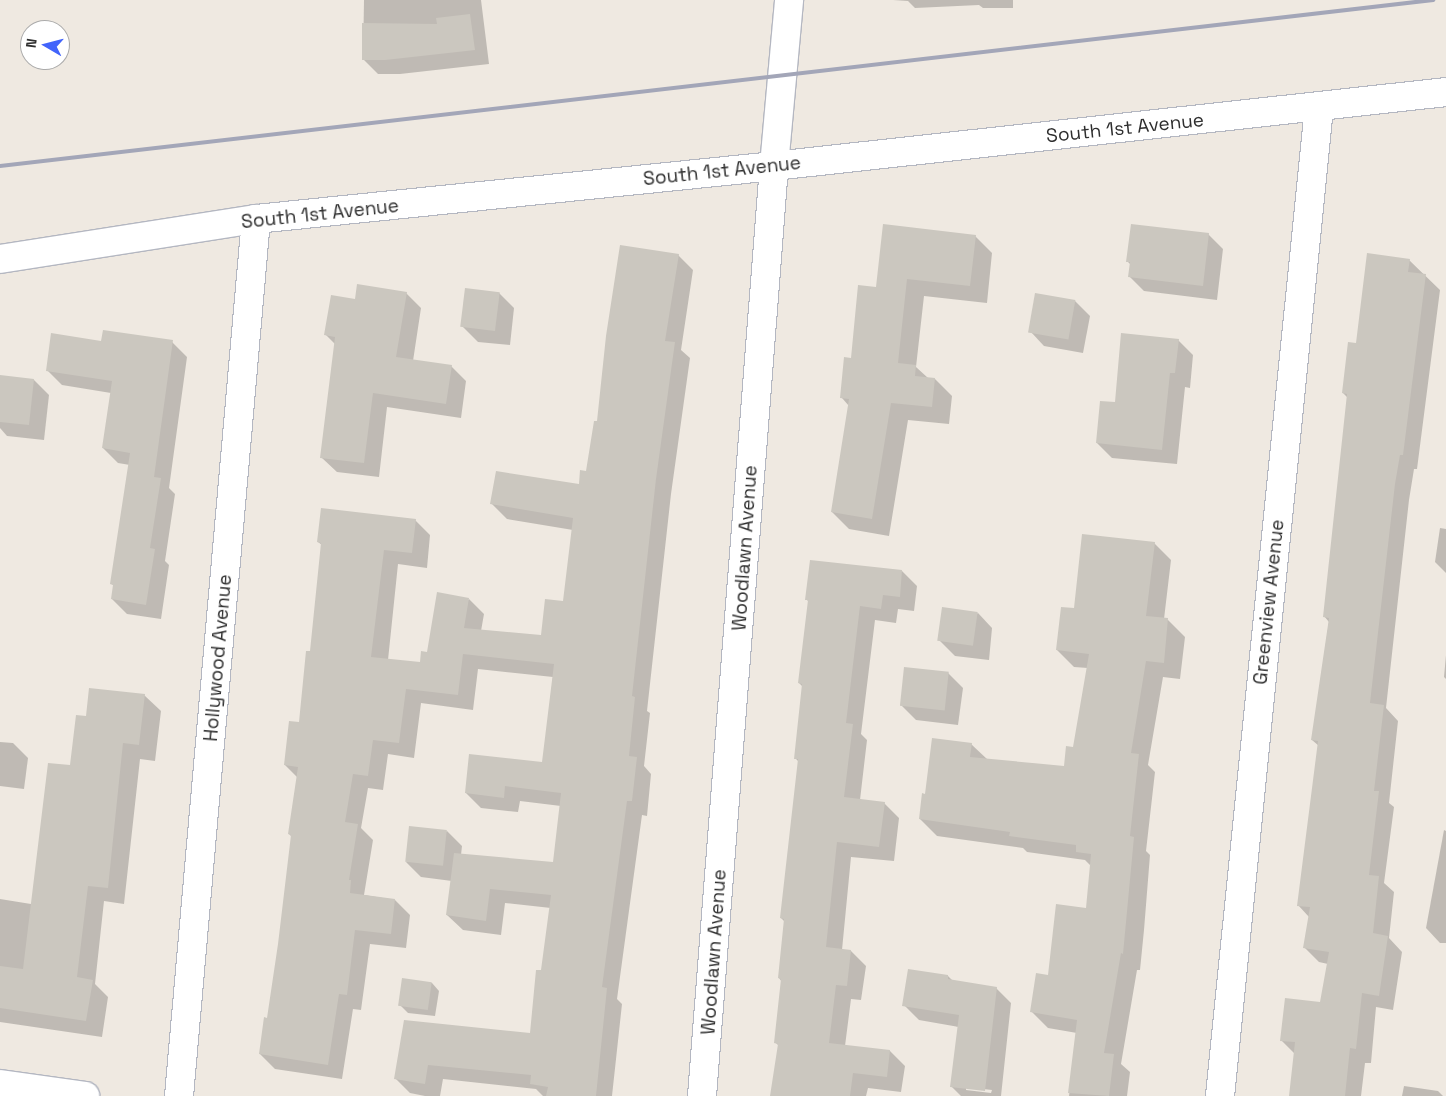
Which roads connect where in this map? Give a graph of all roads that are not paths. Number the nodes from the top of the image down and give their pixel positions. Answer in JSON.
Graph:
{"nodes":[{"id":1,"x":789,"y":0,"type":"edge"},
{"id":2,"x":1446,"y":92,"type":"edge"},
{"id":3,"x":1319,"y":108,"type":"junction"},
{"id":4,"x":774,"y":166,"type":"junction"},
{"id":5,"x":256,"y":219,"type":"junction"},
{"id":6,"x":0,"y":259,"type":"edge"},
{"id":7,"x":0,"y":1084,"type":"edge"},
{"id":8,"x":85,"y":1096,"type":"edge"},
{"id":9,"x":180,"y":1096,"type":"edge"},
{"id":10,"x":702,"y":1096,"type":"edge"},
{"id":11,"x":1220,"y":1096,"type":"edge"}],
"edges":[{"from":1,"to":4,"type":"street","name":"Woodlawn Avenue"},
{"from":2,"to":3,"type":"street","name":"South 1st Avenue"},
{"from":3,"to":4,"type":"street","name":"South 1st Avenue"},
{"from":3,"to":11,"type":"street","name":"Greenview Avenue"},
{"from":4,"to":5,"type":"street","name":"South 1st Avenue"},
{"from":4,"to":10,"type":"street","name":"Woodlawn Avenue"},
{"from":5,"to":6,"type":"street","name":"South 1st Avenue"},
{"from":5,"to":9,"type":"street","name":"Hollywood Avenue"},
{"from":7,"to":8,"type":"street"}]}
